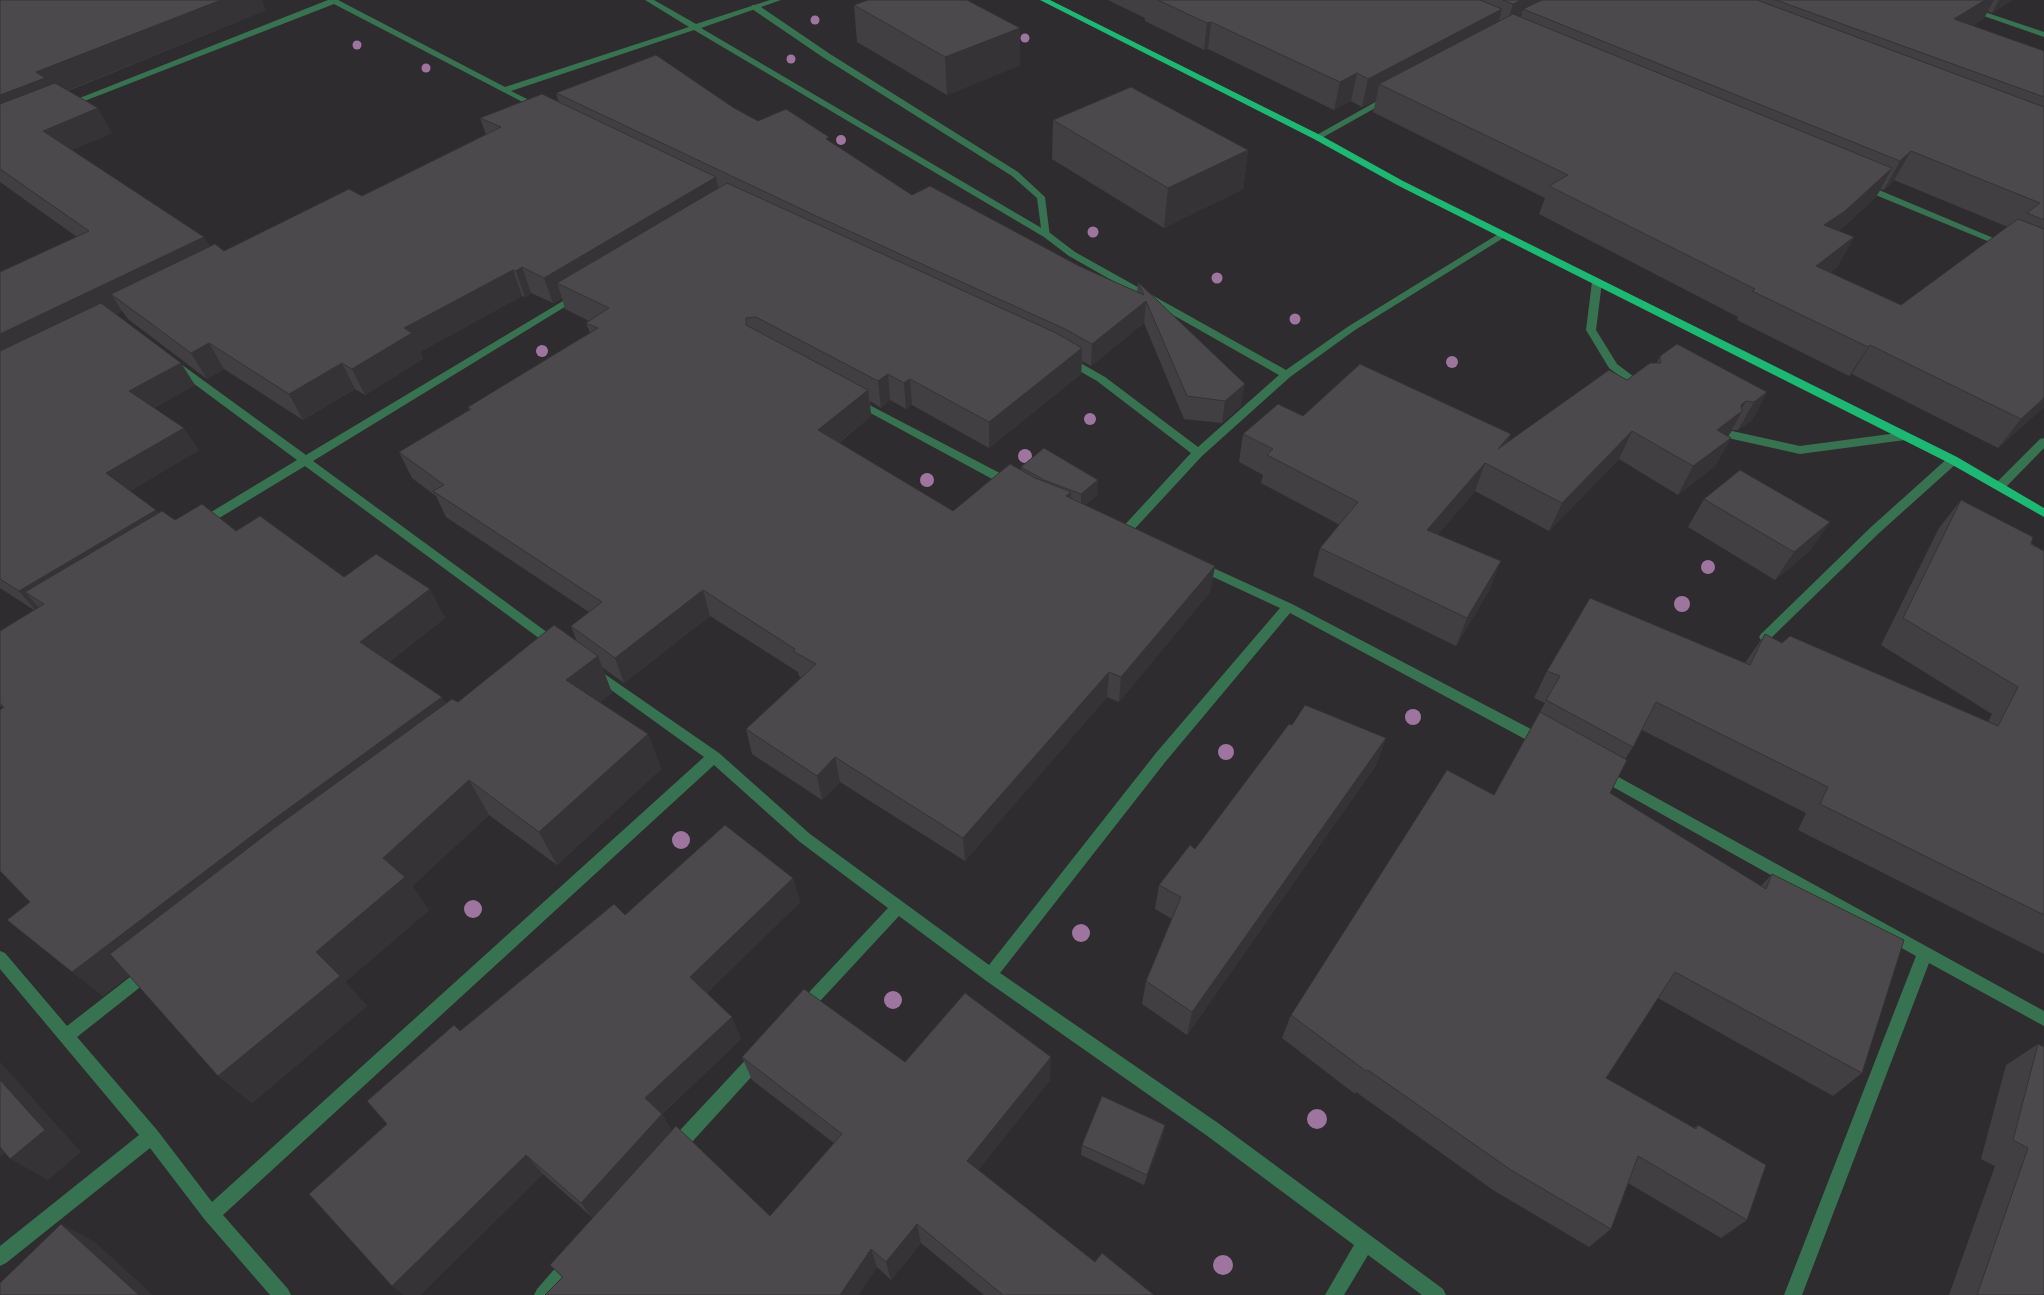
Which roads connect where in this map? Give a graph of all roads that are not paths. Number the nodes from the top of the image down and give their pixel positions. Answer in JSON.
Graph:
{"nodes":[{"id":1,"x":649,"y":0,"type":"edge"},
{"id":2,"x":777,"y":0,"type":"edge"},
{"id":3,"x":1044,"y":0,"type":"edge"},
{"id":4,"x":1942,"y":0,"type":"edge"},
{"id":5,"x":333,"y":1,"type":"edge"},
{"id":6,"x":755,"y":7,"type":"junction"},
{"id":7,"x":693,"y":28,"type":"junction"},
{"id":8,"x":2044,"y":35,"type":"edge"},
{"id":9,"x":505,"y":90,"type":"junction"},
{"id":10,"x":1396,"y":94,"type":"edge"},
{"id":11,"x":54,"y":110,"type":"edge"},
{"id":12,"x":534,"y":116,"type":"edge"},
{"id":13,"x":1317,"y":137,"type":"junction"},
{"id":14,"x":1852,"y":182,"type":"edge"},
{"id":15,"x":1046,"y":235,"type":"junction"},
{"id":16,"x":1503,"y":235,"type":"junction"},
{"id":17,"x":2016,"y":250,"type":"edge"},
{"id":18,"x":1597,"y":282,"type":"junction"},
{"id":19,"x":588,"y":290,"type":"edge"},
{"id":20,"x":161,"y":354,"type":"edge"},
{"id":21,"x":1060,"y":355,"type":"edge"},
{"id":22,"x":1286,"y":375,"type":"junction"},
{"id":23,"x":1642,"y":388,"type":"edge"},
{"id":24,"x":848,"y":396,"type":"edge"},
{"id":25,"x":1732,"y":435,"type":"edge"},
{"id":26,"x":1905,"y":436,"type":"junction"},
{"id":27,"x":2044,"y":442,"type":"edge"},
{"id":28,"x":1198,"y":453,"type":"junction"},
{"id":29,"x":306,"y":460,"type":"junction"},
{"id":30,"x":1953,"y":460,"type":"junction"},
{"id":31,"x":2000,"y":486,"type":"junction"},
{"id":32,"x":1023,"y":490,"type":"edge"},
{"id":33,"x":2044,"y":513,"type":"edge"},
{"id":34,"x":189,"y":531,"type":"edge"},
{"id":35,"x":1142,"y":540,"type":"edge"},
{"id":36,"x":1186,"y":559,"type":"edge"},
{"id":37,"x":1288,"y":607,"type":"junction"},
{"id":38,"x":1765,"y":637,"type":"edge"},
{"id":39,"x":568,"y":653,"type":"edge"},
{"id":40,"x":583,"y":664,"type":"edge"},
{"id":41,"x":1554,"y":748,"type":"edge"},
{"id":42,"x":714,"y":757,"type":"junction"},
{"id":43,"x":1588,"y":767,"type":"edge"},
{"id":44,"x":898,"y":907,"type":"junction"},
{"id":45,"x":1925,"y":953,"type":"junction"},
{"id":46,"x":0,"y":958,"type":"edge"},
{"id":47,"x":159,"y":964,"type":"edge"},
{"id":48,"x":990,"y":975,"type":"junction"},
{"id":49,"x":796,"y":1017,"type":"edge"},
{"id":50,"x":2044,"y":1019,"type":"edge"},
{"id":51,"x":65,"y":1037,"type":"junction"},
{"id":52,"x":768,"y":1046,"type":"edge"},
{"id":53,"x":151,"y":1136,"type":"junction"},
{"id":54,"x":668,"y":1156,"type":"edge"},
{"id":55,"x":211,"y":1214,"type":"junction"},
{"id":56,"x":1366,"y":1242,"type":"junction"},
{"id":57,"x":582,"y":1251,"type":"edge"},
{"id":58,"x":0,"y":1257,"type":"edge"},
{"id":59,"x":282,"y":1295,"type":"edge"},
{"id":60,"x":543,"y":1295,"type":"edge"},
{"id":61,"x":1334,"y":1295,"type":"edge"},
{"id":62,"x":1437,"y":1295,"type":"edge"},
{"id":63,"x":1793,"y":1295,"type":"edge"}],
"edges":[{"from":1,"to":7,"type":"street"},
{"from":2,"to":6,"type":"street"},
{"from":3,"to":13,"type":"main road"},
{"from":4,"to":8,"type":"street"},
{"from":5,"to":9,"type":"street"},
{"from":5,"to":11,"type":"street"},
{"from":6,"to":7,"type":"street"},
{"from":6,"to":15,"type":"street"},
{"from":7,"to":9,"type":"street"},
{"from":7,"to":15,"type":"street"},
{"from":9,"to":12,"type":"street"},
{"from":10,"to":13,"type":"street"},
{"from":13,"to":16,"type":"main road"},
{"from":14,"to":17,"type":"street"},
{"from":15,"to":22,"type":"street"},
{"from":16,"to":18,"type":"main road"},
{"from":16,"to":22,"type":"street"},
{"from":18,"to":23,"type":"street"},
{"from":18,"to":26,"type":"main road"},
{"from":19,"to":29,"type":"street"},
{"from":20,"to":29,"type":"street"},
{"from":21,"to":28,"type":"street"},
{"from":22,"to":28,"type":"street"},
{"from":24,"to":32,"type":"street"},
{"from":25,"to":26,"type":"street"},
{"from":26,"to":30,"type":"main road"},
{"from":27,"to":31,"type":"street"},
{"from":28,"to":35,"type":"street"},
{"from":29,"to":34,"type":"street"},
{"from":29,"to":39,"type":"street"},
{"from":30,"to":31,"type":"main road"},
{"from":30,"to":38,"type":"street"},
{"from":31,"to":33,"type":"main road"},
{"from":36,"to":37,"type":"street"},
{"from":37,"to":41,"type":"street"},
{"from":37,"to":48,"type":"street"},
{"from":40,"to":42,"type":"street"},
{"from":42,"to":44,"type":"street"},
{"from":42,"to":55,"type":"street"},
{"from":43,"to":45,"type":"street"},
{"from":44,"to":48,"type":"street"},
{"from":44,"to":49,"type":"street"},
{"from":45,"to":50,"type":"street"},
{"from":45,"to":63,"type":"street"},
{"from":46,"to":51,"type":"street"},
{"from":47,"to":51,"type":"street"},
{"from":48,"to":56,"type":"street"},
{"from":51,"to":53,"type":"street"},
{"from":52,"to":54,"type":"street"},
{"from":53,"to":55,"type":"street"},
{"from":53,"to":58,"type":"street"},
{"from":55,"to":59,"type":"street"},
{"from":56,"to":61,"type":"street"},
{"from":56,"to":62,"type":"street"},
{"from":57,"to":60,"type":"street"}]}
